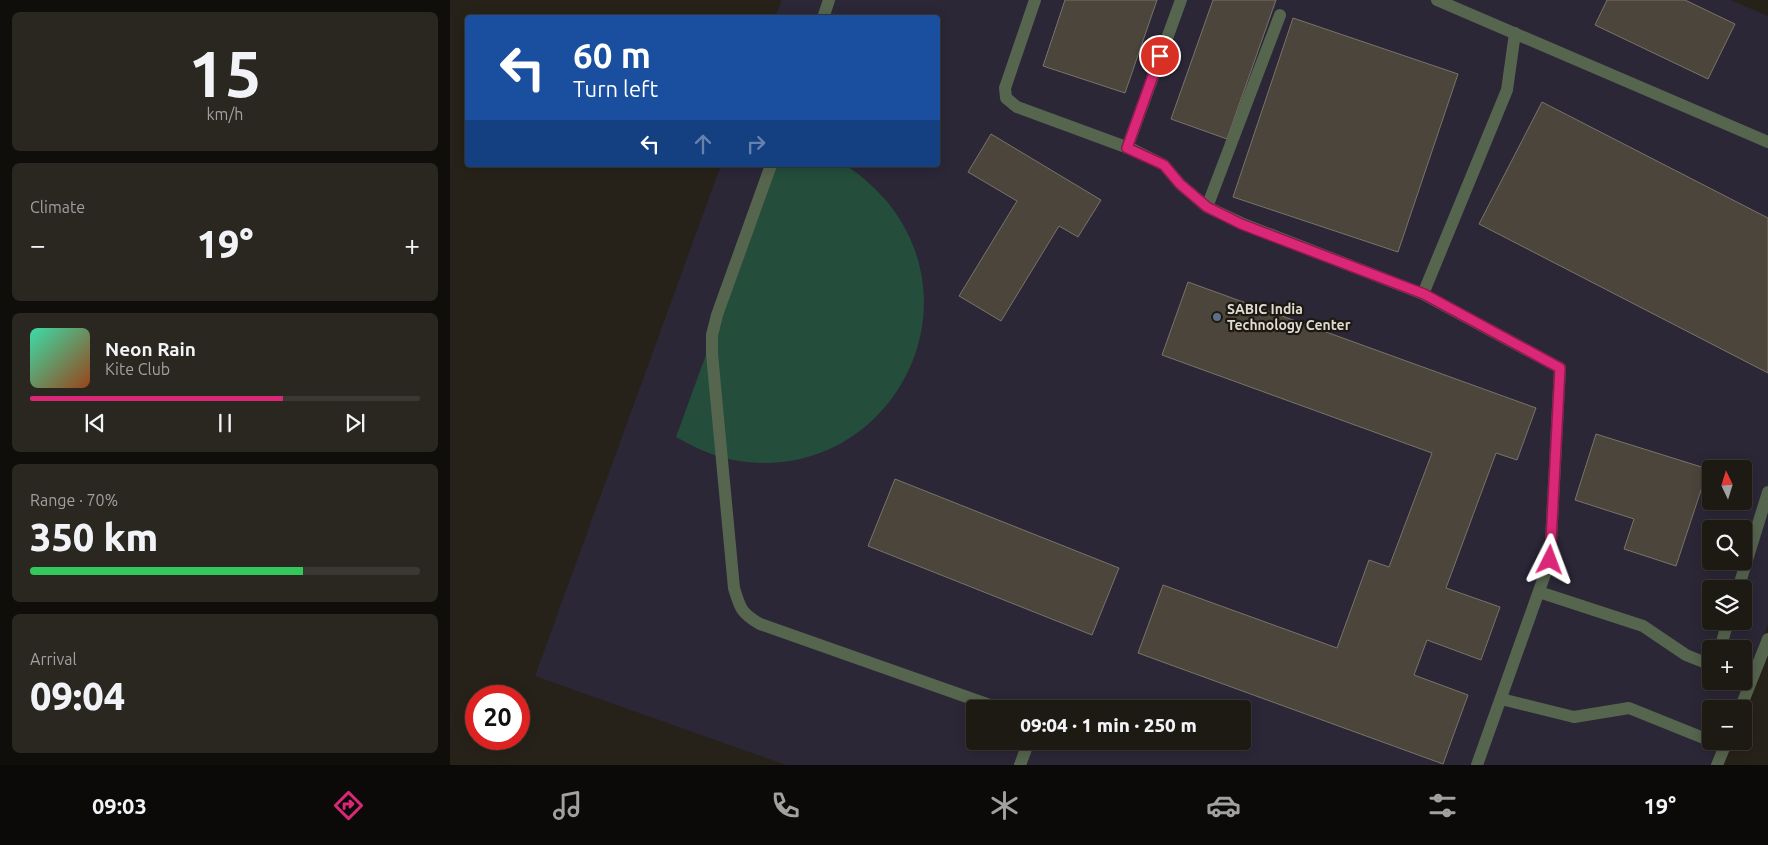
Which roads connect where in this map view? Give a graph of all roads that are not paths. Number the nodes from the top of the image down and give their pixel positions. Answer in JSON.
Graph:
{"nodes":[{"id":1,"x":830,"y":0,"type":"edge"},
{"id":2,"x":1035,"y":0,"type":"edge"},
{"id":3,"x":1180,"y":0,"type":"edge"},
{"id":4,"x":1436,"y":0,"type":"edge"},
{"id":5,"x":824,"y":15,"type":"edge"},
{"id":6,"x":1280,"y":15,"type":"dead end"},
{"id":7,"x":1515,"y":33,"type":"junction"},
{"id":8,"x":1768,"y":142,"type":"edge"},
{"id":9,"x":1127,"y":148,"type":"junction"},
{"id":10,"x":770,"y":167,"type":"edge"},
{"id":11,"x":1207,"y":207,"type":"junction"},
{"id":12,"x":1424,"y":294,"type":"junction"},
{"id":13,"x":1768,"y":492,"type":"edge"},
{"id":14,"x":1741,"y":580,"type":"edge"},
{"id":15,"x":1539,"y":592,"type":"junction"},
{"id":16,"x":1768,"y":639,"type":"edge"},
{"id":17,"x":1702,"y":661,"type":"edge"},
{"id":18,"x":1752,"y":670,"type":"edge"},
{"id":19,"x":1501,"y":699,"type":"junction"},
{"id":20,"x":975,"y":700,"type":"edge"},
{"id":21,"x":1702,"y":736,"type":"edge"},
{"id":22,"x":1026,"y":750,"type":"edge"},
{"id":23,"x":1718,"y":750,"type":"edge"},
{"id":24,"x":1020,"y":765,"type":"edge"},
{"id":25,"x":1477,"y":765,"type":"edge"},
{"id":26,"x":1717,"y":765,"type":"edge"}],
"edges":[{"from":1,"to":5,"type":"street"},
{"from":2,"to":9,"type":"street"},
{"from":3,"to":9,"type":"street"},
{"from":4,"to":7,"type":"street"},
{"from":6,"to":11,"type":"street"},
{"from":7,"to":8,"type":"street"},
{"from":7,"to":12,"type":"street"},
{"from":9,"to":11,"type":"street"},
{"from":10,"to":20,"type":"street"},
{"from":11,"to":12,"type":"street"},
{"from":12,"to":15,"type":"street"},
{"from":13,"to":14,"type":"street"},
{"from":15,"to":17,"type":"street"},
{"from":15,"to":19,"type":"street"},
{"from":16,"to":18,"type":"street"},
{"from":19,"to":21,"type":"street"},
{"from":19,"to":25,"type":"street"},
{"from":22,"to":24,"type":"street"},
{"from":23,"to":26,"type":"street"}]}
